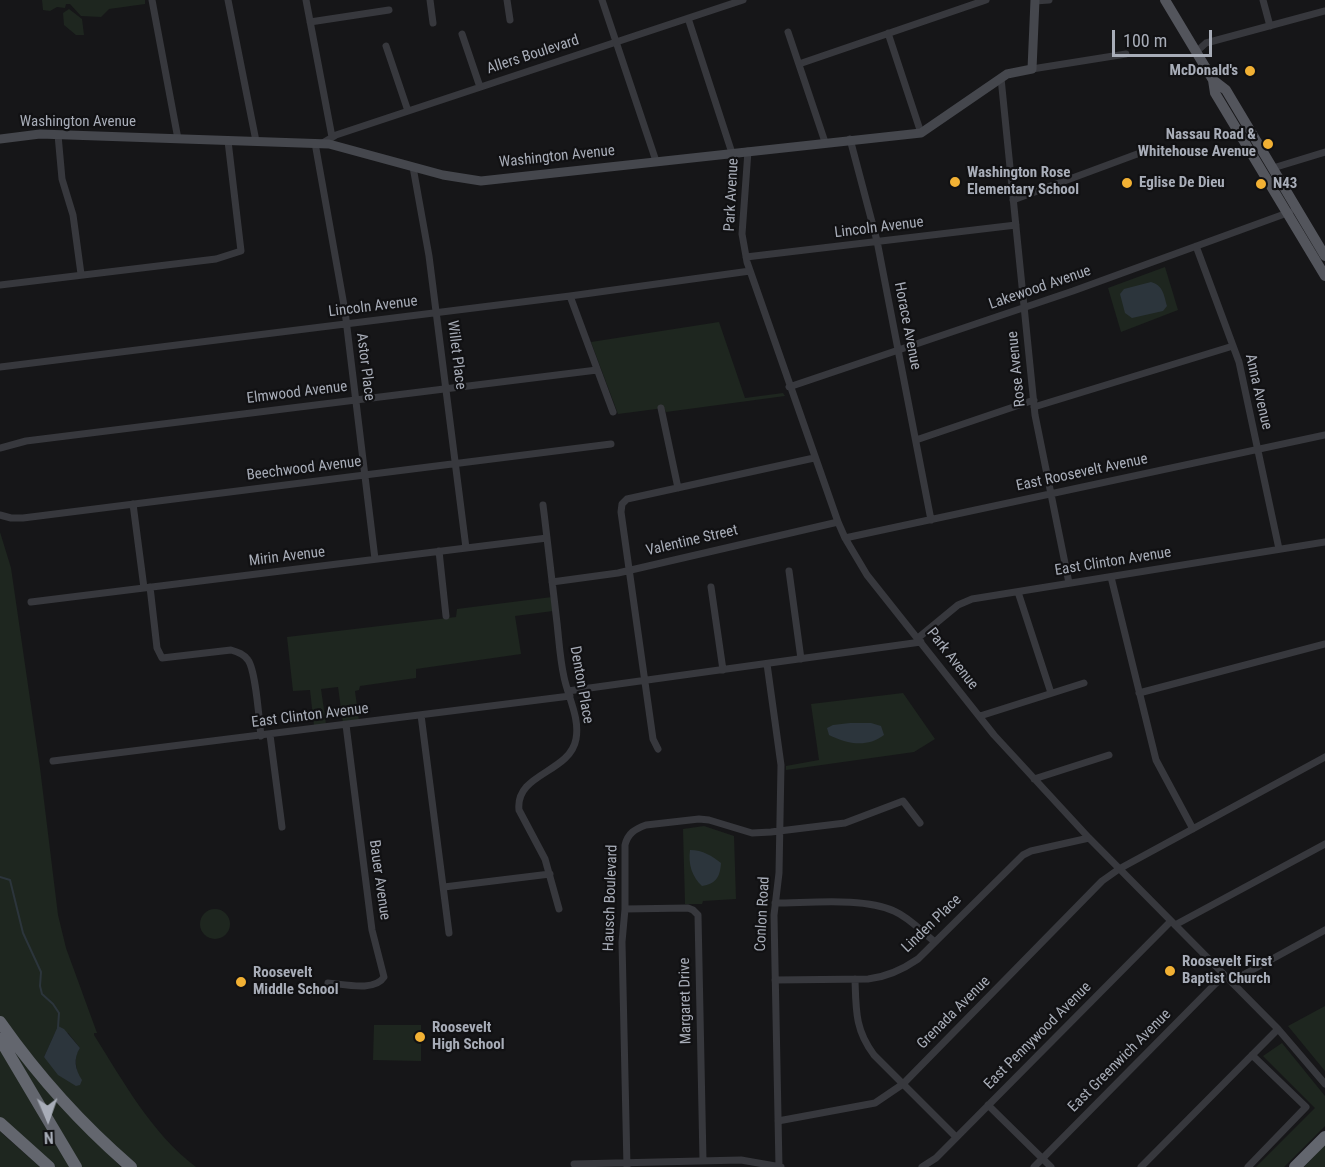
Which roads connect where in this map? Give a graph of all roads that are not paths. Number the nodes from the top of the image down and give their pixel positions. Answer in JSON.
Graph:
{"nodes":[{"id":1,"x":152,"y":0,"type":"edge"},
{"id":2,"x":228,"y":0,"type":"edge"},
{"id":3,"x":306,"y":0,"type":"edge"},
{"id":4,"x":430,"y":0,"type":"edge"},
{"id":5,"x":507,"y":0,"type":"edge"},
{"id":6,"x":602,"y":0,"type":"edge"},
{"id":7,"x":743,"y":0,"type":"edge"},
{"id":8,"x":986,"y":0,"type":"edge"},
{"id":9,"x":1049,"y":0,"type":"edge"},
{"id":10,"x":1165,"y":0,"type":"edge"},
{"id":11,"x":1263,"y":0,"type":"edge"},
{"id":12,"x":1035,"y":1,"type":"edge"},
{"id":13,"x":389,"y":10,"type":"dead end"},
{"id":14,"x":1325,"y":11,"type":"edge"},
{"id":15,"x":688,"y":18,"type":"junction"},
{"id":16,"x":510,"y":20,"type":"dead end"},
{"id":17,"x":310,"y":22,"type":"junction"},
{"id":18,"x":433,"y":22,"type":"dead end"},
{"id":19,"x":1270,"y":26,"type":"junction"},
{"id":20,"x":788,"y":32,"type":"dead end"},
{"id":21,"x":888,"y":33,"type":"junction"},
{"id":22,"x":462,"y":34,"type":"dead end"},
{"id":23,"x":616,"y":42,"type":"junction"},
{"id":24,"x":386,"y":46,"type":"dead end"},
{"id":25,"x":1196,"y":52,"type":"junction"},
{"id":26,"x":1126,"y":54,"type":"dead end"},
{"id":27,"x":799,"y":64,"type":"junction"},
{"id":28,"x":1032,"y":69,"type":"junction"},
{"id":29,"x":1001,"y":78,"type":"junction"},
{"id":30,"x":1213,"y":80,"type":"junction"},
{"id":31,"x":480,"y":87,"type":"junction"},
{"id":32,"x":408,"y":111,"type":"junction"},
{"id":33,"x":921,"y":133,"type":"junction"},
{"id":34,"x":58,"y":135,"type":"junction"},
{"id":35,"x":332,"y":137,"type":"junction"},
{"id":36,"x":0,"y":138,"type":"edge"},
{"id":37,"x":178,"y":139,"type":"junction"},
{"id":38,"x":850,"y":139,"type":"junction"},
{"id":39,"x":228,"y":141,"type":"junction"},
{"id":40,"x":256,"y":141,"type":"junction"},
{"id":41,"x":825,"y":142,"type":"junction"},
{"id":42,"x":318,"y":143,"type":"junction"},
{"id":43,"x":1148,"y":150,"type":"dead end"},
{"id":44,"x":748,"y":151,"type":"junction"},
{"id":45,"x":1325,"y":152,"type":"edge"},
{"id":46,"x":732,"y":153,"type":"junction"},
{"id":47,"x":1256,"y":160,"type":"junction"},
{"id":48,"x":656,"y":161,"type":"junction"},
{"id":49,"x":412,"y":167,"type":"junction"},
{"id":50,"x":1273,"y":168,"type":"junction"},
{"id":51,"x":1013,"y":200,"type":"junction"},
{"id":52,"x":1293,"y":211,"type":"junction"},
{"id":53,"x":1016,"y":225,"type":"junction"},
{"id":54,"x":877,"y":241,"type":"junction"},
{"id":55,"x":1196,"y":246,"type":"junction"},
{"id":56,"x":1325,"y":255,"type":"edge"},
{"id":57,"x":746,"y":257,"type":"junction"},
{"id":58,"x":750,"y":271,"type":"junction"},
{"id":59,"x":81,"y":274,"type":"junction"},
{"id":60,"x":1325,"y":276,"type":"edge"},
{"id":61,"x":0,"y":285,"type":"edge"},
{"id":62,"x":570,"y":296,"type":"junction"},
{"id":63,"x":1024,"y":308,"type":"junction"},
{"id":64,"x":437,"y":313,"type":"junction"},
{"id":65,"x":346,"y":324,"type":"junction"},
{"id":66,"x":1233,"y":346,"type":"junction"},
{"id":67,"x":899,"y":351,"type":"junction"},
{"id":68,"x":0,"y":368,"type":"edge"},
{"id":69,"x":597,"y":370,"type":"junction"},
{"id":70,"x":789,"y":387,"type":"junction"},
{"id":71,"x":446,"y":388,"type":"junction"},
{"id":72,"x":356,"y":400,"type":"junction"},
{"id":73,"x":1034,"y":403,"type":"junction"},
{"id":74,"x":661,"y":408,"type":"dead end"},
{"id":75,"x":613,"y":412,"type":"dead end"},
{"id":76,"x":1325,"y":435,"type":"edge"},
{"id":77,"x":916,"y":440,"type":"junction"},
{"id":78,"x":611,"y":444,"type":"dead end"},
{"id":79,"x":0,"y":448,"type":"edge"},
{"id":80,"x":1258,"y":449,"type":"junction"},
{"id":81,"x":814,"y":458,"type":"junction"},
{"id":82,"x":456,"y":464,"type":"junction"},
{"id":83,"x":365,"y":475,"type":"junction"},
{"id":84,"x":678,"y":488,"type":"junction"},
{"id":85,"x":1050,"y":494,"type":"junction"},
{"id":86,"x":133,"y":504,"type":"junction"},
{"id":87,"x":543,"y":505,"type":"dead end"},
{"id":88,"x":0,"y":515,"type":"edge"},
{"id":89,"x":931,"y":520,"type":"junction"},
{"id":90,"x":838,"y":522,"type":"junction"},
{"id":91,"x":547,"y":538,"type":"junction"},
{"id":92,"x":845,"y":538,"type":"junction"},
{"id":93,"x":1325,"y":542,"type":"edge"},
{"id":94,"x":466,"y":548,"type":"junction"},
{"id":95,"x":1279,"y":549,"type":"junction"},
{"id":96,"x":439,"y":551,"type":"junction"},
{"id":97,"x":375,"y":559,"type":"junction"},
{"id":98,"x":629,"y":569,"type":"junction"},
{"id":99,"x":789,"y":571,"type":"dead end"},
{"id":100,"x":1111,"y":576,"type":"junction"},
{"id":101,"x":552,"y":582,"type":"junction"},
{"id":102,"x":1069,"y":583,"type":"junction"},
{"id":103,"x":711,"y":587,"type":"dead end"},
{"id":104,"x":147,"y":588,"type":"junction"},
{"id":105,"x":1018,"y":592,"type":"junction"},
{"id":106,"x":31,"y":602,"type":"dead end"},
{"id":107,"x":446,"y":616,"type":"dead end"},
{"id":108,"x":920,"y":640,"type":"junction"},
{"id":109,"x":1325,"y":644,"type":"edge"},
{"id":110,"x":801,"y":659,"type":"junction"},
{"id":111,"x":767,"y":664,"type":"junction"},
{"id":112,"x":723,"y":670,"type":"junction"},
{"id":113,"x":644,"y":681,"type":"junction"},
{"id":114,"x":1084,"y":682,"type":"dead end"},
{"id":115,"x":1051,"y":693,"type":"junction"},
{"id":116,"x":1139,"y":693,"type":"junction"},
{"id":117,"x":569,"y":694,"type":"junction"},
{"id":118,"x":421,"y":715,"type":"junction"},
{"id":119,"x":980,"y":716,"type":"junction"},
{"id":120,"x":346,"y":725,"type":"junction"},
{"id":121,"x":270,"y":735,"type":"junction"},
{"id":122,"x":261,"y":736,"type":"junction"},
{"id":123,"x":658,"y":748,"type":"dead end"},
{"id":124,"x":1109,"y":754,"type":"dead end"},
{"id":125,"x":1325,"y":757,"type":"edge"},
{"id":126,"x":53,"y":761,"type":"dead end"},
{"id":127,"x":1034,"y":779,"type":"junction"},
{"id":128,"x":920,"y":823,"type":"dead end"},
{"id":129,"x":282,"y":827,"type":"dead end"},
{"id":130,"x":1193,"y":829,"type":"junction"},
{"id":131,"x":780,"y":831,"type":"junction"},
{"id":132,"x":1089,"y":838,"type":"junction"},
{"id":133,"x":1325,"y":844,"type":"edge"},
{"id":134,"x":1119,"y":869,"type":"junction"},
{"id":135,"x":550,"y":874,"type":"junction"},
{"id":136,"x":444,"y":887,"type":"junction"},
{"id":137,"x":775,"y":903,"type":"junction"},
{"id":138,"x":559,"y":909,"type":"dead end"},
{"id":139,"x":625,"y":909,"type":"junction"},
{"id":140,"x":1173,"y":923,"type":"junction"},
{"id":141,"x":1325,"y":930,"type":"edge"},
{"id":142,"x":449,"y":933,"type":"dead end"},
{"id":143,"x":935,"y":942,"type":"junction"},
{"id":144,"x":1224,"y":975,"type":"junction"},
{"id":145,"x":775,"y":980,"type":"junction"},
{"id":146,"x":855,"y":980,"type":"junction"},
{"id":147,"x":1232,"y":981,"type":"junction"},
{"id":148,"x":328,"y":983,"type":"dead end"},
{"id":149,"x":0,"y":1022,"type":"edge"},
{"id":150,"x":1278,"y":1029,"type":"junction"},
{"id":151,"x":0,"y":1039,"type":"edge"},
{"id":152,"x":1252,"y":1055,"type":"junction"},
{"id":153,"x":903,"y":1084,"type":"junction"},
{"id":154,"x":1325,"y":1084,"type":"edge"},
{"id":155,"x":988,"y":1105,"type":"junction"},
{"id":156,"x":778,"y":1121,"type":"junction"},
{"id":157,"x":0,"y":1123,"type":"edge"},
{"id":158,"x":957,"y":1137,"type":"junction"},
{"id":159,"x":1325,"y":1137,"type":"edge"},
{"id":160,"x":1042,"y":1159,"type":"junction"},
{"id":161,"x":703,"y":1161,"type":"junction"},
{"id":162,"x":574,"y":1164,"type":"dead end"},
{"id":163,"x":627,"y":1165,"type":"edge"},
{"id":164,"x":49,"y":1167,"type":"edge"},
{"id":165,"x":76,"y":1167,"type":"edge"},
{"id":166,"x":130,"y":1167,"type":"edge"},
{"id":167,"x":780,"y":1167,"type":"edge"},
{"id":168,"x":922,"y":1167,"type":"edge"},
{"id":169,"x":1034,"y":1167,"type":"edge"},
{"id":170,"x":1051,"y":1167,"type":"edge"},
{"id":171,"x":1141,"y":1167,"type":"edge"},
{"id":172,"x":1248,"y":1167,"type":"edge"},
{"id":173,"x":1295,"y":1167,"type":"edge"}],
"edges":[{"from":1,"to":37,"type":"street"},
{"from":2,"to":40,"type":"street"},
{"from":3,"to":17,"type":"street"},
{"from":4,"to":18,"type":"street"},
{"from":5,"to":16,"type":"street"},
{"from":6,"to":23,"type":"street"},
{"from":7,"to":15,"type":"street","name":"Allers Boulevard"},
{"from":8,"to":21,"type":"street"},
{"from":9,"to":12,"type":"street"},
{"from":10,"to":25,"type":"main road"},
{"from":11,"to":19,"type":"street"},
{"from":12,"to":28,"type":"street"},
{"from":13,"to":17,"type":"street"},
{"from":14,"to":19,"type":"street"},
{"from":15,"to":23,"type":"street","name":"Allers Boulevard"},
{"from":15,"to":46,"type":"street"},
{"from":17,"to":35,"type":"street"},
{"from":19,"to":25,"type":"street"},
{"from":20,"to":27,"type":"street"},
{"from":21,"to":27,"type":"street"},
{"from":21,"to":33,"type":"street"},
{"from":22,"to":31,"type":"street"},
{"from":23,"to":31,"type":"street","name":"Allers Boulevard"},
{"from":23,"to":48,"type":"street"},
{"from":24,"to":32,"type":"street"},
{"from":25,"to":30,"type":"main road"},
{"from":26,"to":28,"type":"street"},
{"from":27,"to":41,"type":"street"},
{"from":28,"to":29,"type":"street","name":"Washington Avenue"},
{"from":29,"to":33,"type":"street","name":"Washington Avenue"},
{"from":29,"to":51,"type":"street","name":"Rose Avenue"},
{"from":30,"to":47,"type":"main road"},
{"from":30,"to":50,"type":"main road"},
{"from":31,"to":32,"type":"street","name":"Allers Boulevard"},
{"from":32,"to":35,"type":"street","name":"Allers Boulevard"},
{"from":33,"to":38,"type":"street","name":"Washington Avenue"},
{"from":34,"to":36,"type":"street","name":"Washington Avenue"},
{"from":34,"to":37,"type":"street","name":"Washington Avenue"},
{"from":34,"to":59,"type":"street"},
{"from":35,"to":42,"type":"street","name":"Allers Boulevard"},
{"from":37,"to":39,"type":"street","name":"Washington Avenue"},
{"from":38,"to":41,"type":"street","name":"Washington Avenue"},
{"from":38,"to":54,"type":"street","name":"Horace Avenue"},
{"from":39,"to":40,"type":"street","name":"Washington Avenue"},
{"from":39,"to":59,"type":"street"},
{"from":40,"to":42,"type":"street","name":"Washington Avenue"},
{"from":41,"to":44,"type":"street","name":"Washington Avenue"},
{"from":42,"to":49,"type":"street","name":"Washington Avenue"},
{"from":42,"to":65,"type":"street","name":"Astor Place"},
{"from":43,"to":51,"type":"street"},
{"from":44,"to":46,"type":"street","name":"Washington Avenue"},
{"from":44,"to":57,"type":"street","name":"Park Avenue"},
{"from":45,"to":50,"type":"street"},
{"from":46,"to":48,"type":"street","name":"Washington Avenue"},
{"from":47,"to":50,"type":"main road"},
{"from":47,"to":52,"type":"main road"},
{"from":48,"to":49,"type":"street","name":"Washington Avenue"},
{"from":49,"to":64,"type":"street","name":"Willet Place"},
{"from":50,"to":52,"type":"main road"},
{"from":51,"to":53,"type":"street","name":"Rose Avenue"},
{"from":52,"to":55,"type":"street","name":"Lakewood Avenue"},
{"from":52,"to":56,"type":"main road"},
{"from":52,"to":60,"type":"main road"},
{"from":53,"to":54,"type":"street","name":"Lincoln Avenue"},
{"from":53,"to":63,"type":"street","name":"Rose Avenue"},
{"from":54,"to":57,"type":"street","name":"Lincoln Avenue"},
{"from":54,"to":67,"type":"street","name":"Horace Avenue"},
{"from":55,"to":63,"type":"street","name":"Lakewood Avenue"},
{"from":55,"to":66,"type":"street","name":"Anna Avenue"},
{"from":57,"to":58,"type":"street","name":"Park Avenue"},
{"from":58,"to":62,"type":"street","name":"Lincoln Avenue"},
{"from":58,"to":70,"type":"street","name":"Park Avenue"},
{"from":59,"to":61,"type":"street"},
{"from":62,"to":64,"type":"street","name":"Lincoln Avenue"},
{"from":62,"to":69,"type":"street"},
{"from":63,"to":67,"type":"street","name":"Lakewood Avenue"},
{"from":63,"to":73,"type":"street","name":"Rose Avenue"},
{"from":64,"to":65,"type":"street","name":"Lincoln Avenue"},
{"from":64,"to":71,"type":"street","name":"Willet Place"},
{"from":65,"to":68,"type":"street","name":"Lincoln Avenue"},
{"from":65,"to":72,"type":"street","name":"Astor Place"},
{"from":66,"to":73,"type":"street"},
{"from":66,"to":80,"type":"street","name":"Anna Avenue"},
{"from":67,"to":70,"type":"street","name":"Lakewood Avenue"},
{"from":67,"to":77,"type":"street","name":"Horace Avenue"},
{"from":69,"to":71,"type":"street","name":"Elmwood Avenue"},
{"from":69,"to":75,"type":"street"},
{"from":70,"to":81,"type":"street","name":"Park Avenue"},
{"from":71,"to":72,"type":"street","name":"Elmwood Avenue"},
{"from":71,"to":82,"type":"street","name":"Willet Place"},
{"from":72,"to":79,"type":"street","name":"Elmwood Avenue"},
{"from":72,"to":83,"type":"street","name":"Astor Place"},
{"from":73,"to":77,"type":"street"},
{"from":73,"to":85,"type":"street","name":"Rose Avenue"},
{"from":74,"to":84,"type":"street"},
{"from":76,"to":80,"type":"street","name":"East Roosevelt Avenue"},
{"from":77,"to":89,"type":"street","name":"Horace Avenue"},
{"from":78,"to":82,"type":"street","name":"Beechwood Avenue"},
{"from":80,"to":85,"type":"street","name":"East Roosevelt Avenue"},
{"from":80,"to":95,"type":"street","name":"Anna Avenue"},
{"from":81,"to":84,"type":"street"},
{"from":81,"to":90,"type":"street","name":"Park Avenue"},
{"from":82,"to":83,"type":"street","name":"Beechwood Avenue"},
{"from":82,"to":94,"type":"street","name":"Willet Place"},
{"from":83,"to":86,"type":"street","name":"Beechwood Avenue"},
{"from":83,"to":97,"type":"street","name":"Astor Place"},
{"from":84,"to":98,"type":"street"},
{"from":85,"to":89,"type":"street","name":"East Roosevelt Avenue"},
{"from":85,"to":102,"type":"street","name":"Rose Avenue"},
{"from":86,"to":88,"type":"street","name":"Beechwood Avenue"},
{"from":86,"to":104,"type":"street"},
{"from":87,"to":91,"type":"street","name":"Denton Place"},
{"from":89,"to":92,"type":"street","name":"East Roosevelt Avenue"},
{"from":90,"to":92,"type":"street","name":"Park Avenue"},
{"from":90,"to":98,"type":"street","name":"Valentine Street"},
{"from":91,"to":94,"type":"street","name":"Mirin Avenue"},
{"from":91,"to":101,"type":"street","name":"Denton Place"},
{"from":92,"to":108,"type":"street","name":"Park Avenue"},
{"from":93,"to":95,"type":"street","name":"East Clinton Avenue"},
{"from":94,"to":96,"type":"street","name":"Mirin Avenue"},
{"from":95,"to":100,"type":"street","name":"East Clinton Avenue"},
{"from":96,"to":97,"type":"street","name":"Mirin Avenue"},
{"from":96,"to":107,"type":"street"},
{"from":97,"to":104,"type":"street","name":"Mirin Avenue"},
{"from":98,"to":101,"type":"street","name":"Valentine Street"},
{"from":98,"to":113,"type":"street"},
{"from":99,"to":110,"type":"street"},
{"from":100,"to":102,"type":"street","name":"East Clinton Avenue"},
{"from":100,"to":116,"type":"street"},
{"from":101,"to":117,"type":"street","name":"Denton Place"},
{"from":102,"to":105,"type":"street","name":"East Clinton Avenue"},
{"from":103,"to":112,"type":"street"},
{"from":104,"to":106,"type":"street","name":"Mirin Avenue"},
{"from":104,"to":122,"type":"street"},
{"from":105,"to":108,"type":"street","name":"East Clinton Avenue"},
{"from":105,"to":115,"type":"street"},
{"from":108,"to":110,"type":"street"},
{"from":108,"to":119,"type":"street","name":"Park Avenue"},
{"from":109,"to":116,"type":"street"},
{"from":110,"to":111,"type":"street"},
{"from":111,"to":112,"type":"street"},
{"from":111,"to":131,"type":"street","name":"Conlon Road"},
{"from":112,"to":113,"type":"street"},
{"from":113,"to":117,"type":"street","name":"East Clinton Avenue"},
{"from":113,"to":123,"type":"street"},
{"from":114,"to":115,"type":"street"},
{"from":115,"to":119,"type":"street"},
{"from":116,"to":130,"type":"street"},
{"from":117,"to":118,"type":"street","name":"East Clinton Avenue"},
{"from":117,"to":135,"type":"street","name":"Denton Place"},
{"from":118,"to":120,"type":"street","name":"East Clinton Avenue"},
{"from":118,"to":136,"type":"street"},
{"from":119,"to":127,"type":"street","name":"Park Avenue"},
{"from":120,"to":121,"type":"street","name":"East Clinton Avenue"},
{"from":120,"to":148,"type":"street","name":"Bauer Avenue"},
{"from":121,"to":122,"type":"street","name":"East Clinton Avenue"},
{"from":121,"to":129,"type":"street"},
{"from":122,"to":126,"type":"street","name":"East Clinton Avenue"},
{"from":124,"to":127,"type":"street"},
{"from":125,"to":130,"type":"street","name":"Grenada Avenue"},
{"from":127,"to":132,"type":"street","name":"Park Avenue"},
{"from":128,"to":131,"type":"street","name":"Hausch Boulevard"},
{"from":130,"to":134,"type":"street","name":"Grenada Avenue"},
{"from":131,"to":137,"type":"street","name":"Conlon Road"},
{"from":131,"to":139,"type":"street","name":"Hausch Boulevard"},
{"from":132,"to":134,"type":"street","name":"Park Avenue"},
{"from":132,"to":143,"type":"street","name":"Linden Place"},
{"from":133,"to":140,"type":"street","name":"East Pennywood Avenue"},
{"from":134,"to":140,"type":"street","name":"Park Avenue"},
{"from":134,"to":153,"type":"street","name":"Grenada Avenue"},
{"from":135,"to":136,"type":"street"},
{"from":135,"to":138,"type":"street","name":"Denton Place"},
{"from":136,"to":142,"type":"street"},
{"from":137,"to":143,"type":"street"},
{"from":137,"to":145,"type":"street","name":"Conlon Road"},
{"from":139,"to":161,"type":"street","name":"Margaret Drive"},
{"from":139,"to":163,"type":"street","name":"Hausch Boulevard"},
{"from":140,"to":144,"type":"street","name":"Park Avenue"},
{"from":140,"to":155,"type":"street","name":"East Pennywood Avenue"},
{"from":141,"to":147,"type":"street"},
{"from":143,"to":146,"type":"street","name":"Linden Place"},
{"from":144,"to":147,"type":"street","name":"Park Avenue"},
{"from":144,"to":160,"type":"street","name":"East Greenwich Avenue"},
{"from":145,"to":146,"type":"street","name":"Linden Place"},
{"from":145,"to":156,"type":"street","name":"Conlon Road"},
{"from":146,"to":153,"type":"street"},
{"from":147,"to":150,"type":"street","name":"Park Avenue"},
{"from":149,"to":166,"type":"highway"},
{"from":150,"to":152,"type":"street"},
{"from":150,"to":154,"type":"street","name":"Park Avenue"},
{"from":151,"to":165,"type":"highway"},
{"from":152,"to":171,"type":"street"},
{"from":152,"to":172,"type":"street"},
{"from":153,"to":156,"type":"street","name":"Grenada Avenue"},
{"from":153,"to":158,"type":"street"},
{"from":155,"to":158,"type":"street","name":"East Pennywood Avenue"},
{"from":155,"to":160,"type":"street"},
{"from":156,"to":167,"type":"street","name":"Conlon Road"},
{"from":157,"to":164,"type":"highway"},
{"from":158,"to":168,"type":"street","name":"East Pennywood Avenue"},
{"from":159,"to":173,"type":"highway"},
{"from":160,"to":169,"type":"street","name":"East Greenwich Avenue"},
{"from":160,"to":170,"type":"street"},
{"from":161,"to":163,"type":"street"},
{"from":161,"to":167,"type":"street"},
{"from":162,"to":163,"type":"street"}]}
